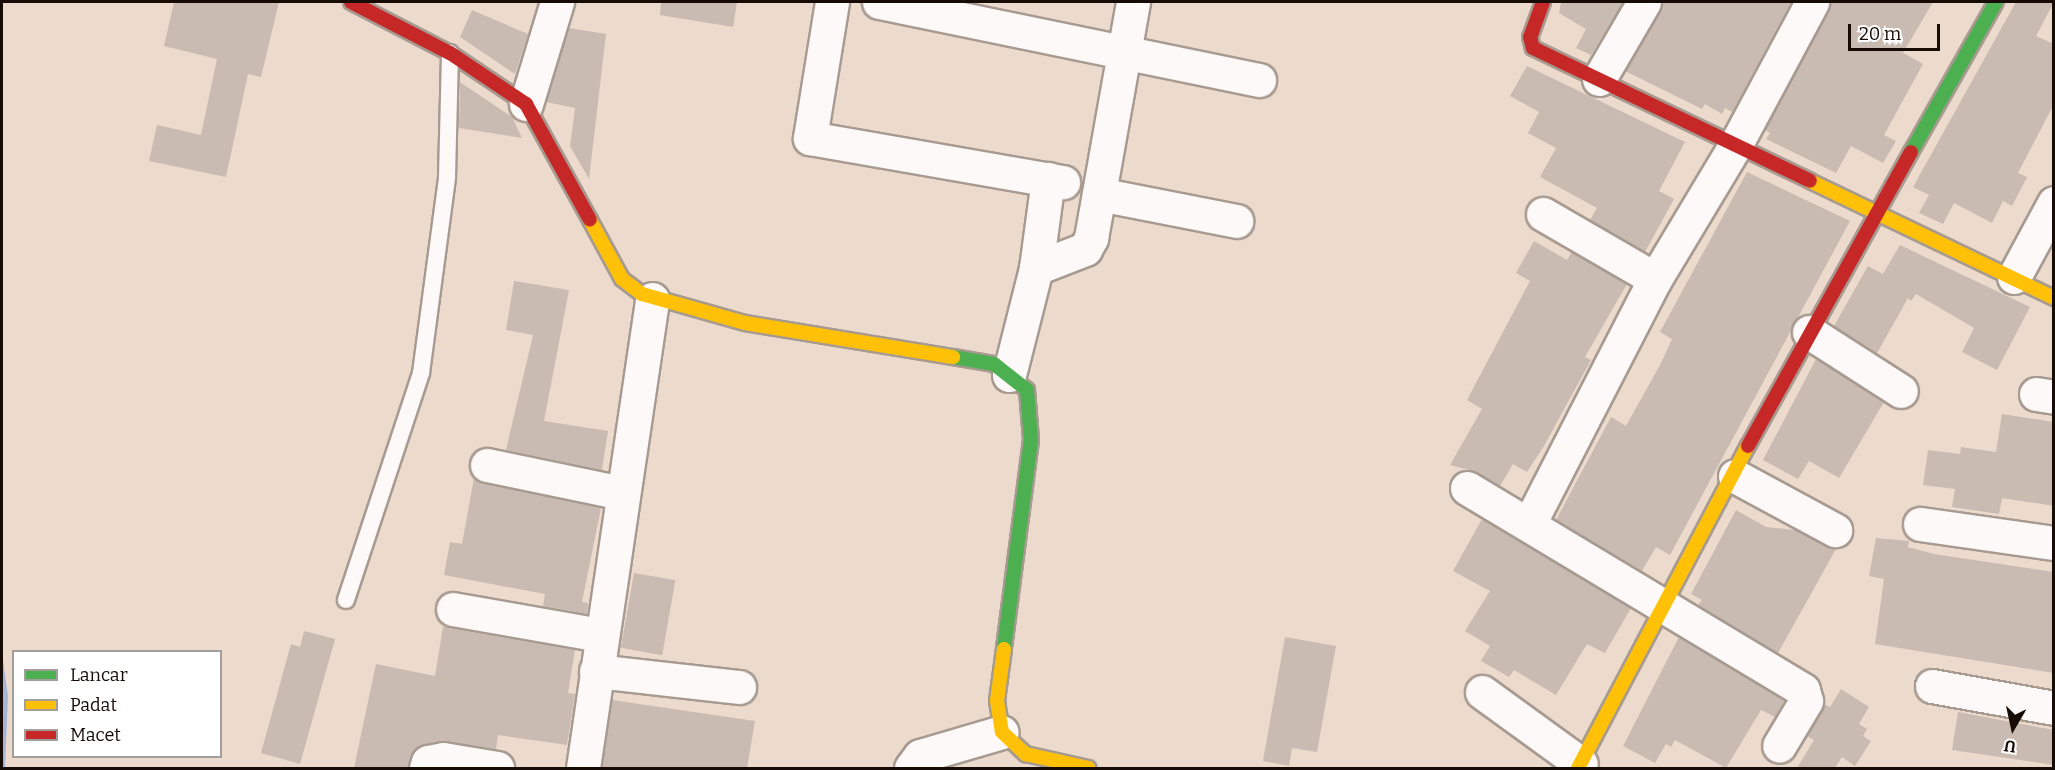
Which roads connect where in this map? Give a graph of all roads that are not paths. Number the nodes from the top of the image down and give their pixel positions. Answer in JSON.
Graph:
{"nodes":[{"id":1,"x":351,"y":2,"type":"edge"},
{"id":2,"x":557,"y":2,"type":"edge"},
{"id":3,"x":832,"y":2,"type":"edge"},
{"id":4,"x":879,"y":2,"type":"edge"},
{"id":5,"x":1133,"y":2,"type":"edge"},
{"id":6,"x":1543,"y":2,"type":"edge"},
{"id":7,"x":1644,"y":2,"type":"edge"},
{"id":8,"x":1812,"y":2,"type":"edge"},
{"id":9,"x":1996,"y":2,"type":"edge"},
{"id":10,"x":1124,"y":49,"type":"junction"},
{"id":11,"x":450,"y":53,"type":"junction"},
{"id":12,"x":1599,"y":79,"type":"junction"},
{"id":13,"x":1259,"y":80,"type":"dead end"},
{"id":14,"x":526,"y":104,"type":"junction"},
{"id":15,"x":1736,"y":144,"type":"junction"},
{"id":16,"x":1099,"y":194,"type":"junction"},
{"id":17,"x":2054,"y":202,"type":"edge"},
{"id":18,"x":1543,"y":214,"type":"dead end"},
{"id":19,"x":1878,"y":214,"type":"junction"},
{"id":20,"x":1236,"y":221,"type":"dead end"},
{"id":21,"x":1036,"y":268,"type":"junction"},
{"id":22,"x":2014,"y":277,"type":"junction"},
{"id":23,"x":1655,"y":279,"type":"junction"},
{"id":24,"x":2054,"y":298,"type":"edge"},
{"id":25,"x":652,"y":299,"type":"junction"},
{"id":26,"x":1809,"y":332,"type":"junction"},
{"id":27,"x":1009,"y":375,"type":"junction"},
{"id":28,"x":1901,"y":391,"type":"dead end"},
{"id":29,"x":487,"y":465,"type":"dead end"},
{"id":30,"x":1735,"y":476,"type":"junction"},
{"id":31,"x":1467,"y":488,"type":"dead end"},
{"id":32,"x":622,"y":493,"type":"junction"},
{"id":33,"x":1529,"y":524,"type":"junction"},
{"id":34,"x":1920,"y":524,"type":"dead end"},
{"id":35,"x":1835,"y":530,"type":"dead end"},
{"id":36,"x":2054,"y":543,"type":"edge"},
{"id":37,"x":346,"y":600,"type":"dead end"},
{"id":38,"x":1668,"y":607,"type":"junction"},
{"id":39,"x":453,"y":609,"type":"dead end"},
{"id":40,"x":600,"y":635,"type":"junction"},
{"id":41,"x":596,"y":671,"type":"junction"},
{"id":42,"x":1932,"y":686,"type":"dead end"},
{"id":43,"x":739,"y":687,"type":"dead end"},
{"id":44,"x":1482,"y":692,"type":"dead end"},
{"id":45,"x":2054,"y":708,"type":"edge"},
{"id":46,"x":1002,"y":732,"type":"junction"},
{"id":47,"x":1779,"y":746,"type":"dead end"},
{"id":48,"x":1580,"y":766,"type":"edge"},
{"id":49,"x":426,"y":768,"type":"edge"},
{"id":50,"x":497,"y":768,"type":"edge"},
{"id":51,"x":583,"y":768,"type":"edge"},
{"id":52,"x":911,"y":768,"type":"edge"},
{"id":53,"x":1088,"y":768,"type":"edge"}],
"edges":[{"from":1,"to":11,"type":"street"},
{"from":2,"to":14,"type":"street"},
{"from":3,"to":21,"type":"street"},
{"from":4,"to":10,"type":"street"},
{"from":5,"to":10,"type":"street"},
{"from":6,"to":12,"type":"street"},
{"from":7,"to":12,"type":"street"},
{"from":8,"to":15,"type":"street"},
{"from":9,"to":19,"type":"street"},
{"from":10,"to":13,"type":"street"},
{"from":10,"to":16,"type":"street"},
{"from":11,"to":14,"type":"street"},
{"from":11,"to":37,"type":"lane"},
{"from":12,"to":15,"type":"street"},
{"from":14,"to":25,"type":"street"},
{"from":15,"to":19,"type":"street"},
{"from":15,"to":23,"type":"street"},
{"from":16,"to":20,"type":"street"},
{"from":16,"to":21,"type":"street"},
{"from":17,"to":22,"type":"street"},
{"from":18,"to":23,"type":"street"},
{"from":19,"to":22,"type":"street"},
{"from":19,"to":26,"type":"street"},
{"from":21,"to":27,"type":"street"},
{"from":22,"to":24,"type":"street"},
{"from":23,"to":33,"type":"street"},
{"from":25,"to":27,"type":"street"},
{"from":25,"to":32,"type":"street"},
{"from":26,"to":28,"type":"street"},
{"from":26,"to":30,"type":"street"},
{"from":27,"to":46,"type":"street"},
{"from":29,"to":32,"type":"street"},
{"from":30,"to":35,"type":"street"},
{"from":30,"to":38,"type":"street"},
{"from":31,"to":33,"type":"street"},
{"from":32,"to":40,"type":"street"},
{"from":33,"to":38,"type":"street"},
{"from":34,"to":36,"type":"street"},
{"from":38,"to":47,"type":"street"},
{"from":38,"to":48,"type":"street"},
{"from":39,"to":40,"type":"street"},
{"from":40,"to":41,"type":"street"},
{"from":41,"to":43,"type":"street"},
{"from":41,"to":51,"type":"street"},
{"from":42,"to":45,"type":"street"},
{"from":44,"to":48,"type":"street"},
{"from":46,"to":52,"type":"street"},
{"from":46,"to":53,"type":"street"},
{"from":49,"to":50,"type":"street"}]}
